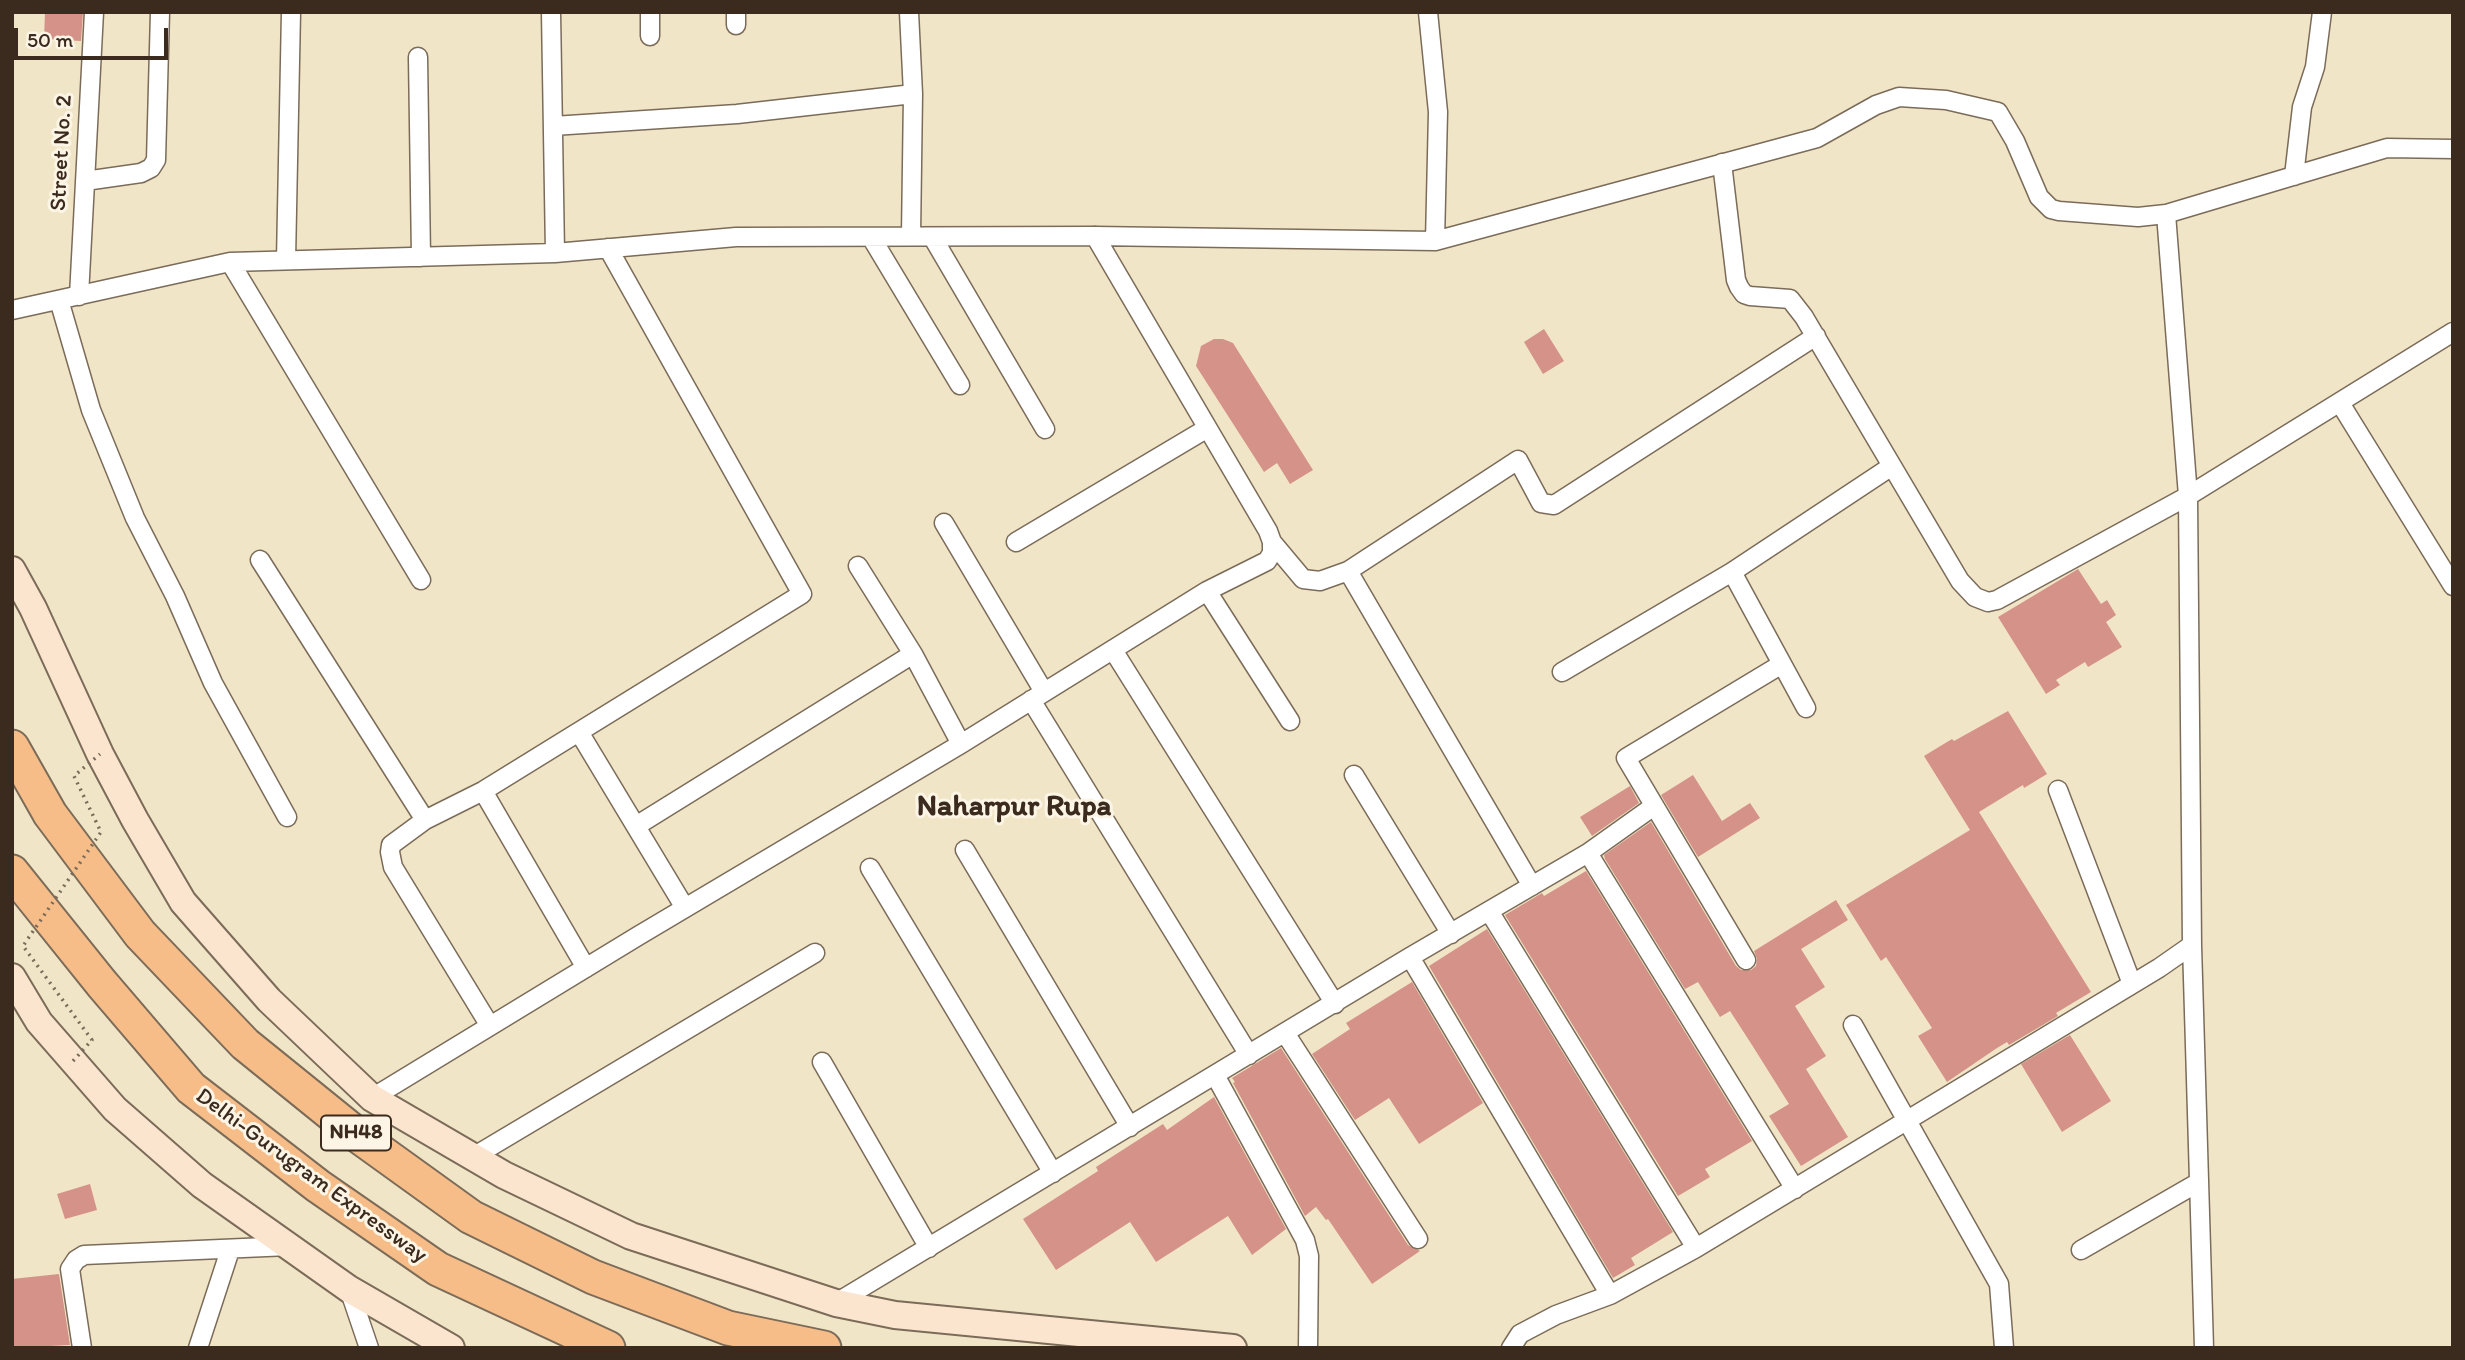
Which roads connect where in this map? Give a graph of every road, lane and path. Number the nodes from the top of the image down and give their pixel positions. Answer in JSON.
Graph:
{"nodes":[{"id":1,"x":94,"y":12,"type":"edge"},
{"id":2,"x":160,"y":12,"type":"edge"},
{"id":3,"x":291,"y":12,"type":"edge"},
{"id":4,"x":551,"y":12,"type":"edge"},
{"id":5,"x":650,"y":12,"type":"edge"},
{"id":6,"x":909,"y":12,"type":"edge"},
{"id":7,"x":1428,"y":12,"type":"edge"},
{"id":8,"x":2322,"y":12,"type":"edge"},
{"id":9,"x":650,"y":36,"type":"dead end"},
{"id":10,"x":418,"y":57,"type":"dead end"},
{"id":11,"x":913,"y":94,"type":"junction"},
{"id":12,"x":552,"y":126,"type":"junction"},
{"id":13,"x":2453,"y":149,"type":"edge"},
{"id":14,"x":1722,"y":163,"type":"junction"},
{"id":15,"x":2294,"y":176,"type":"junction"},
{"id":16,"x":85,"y":181,"type":"junction"},
{"id":17,"x":2166,"y":214,"type":"junction"},
{"id":18,"x":871,"y":236,"type":"junction"},
{"id":19,"x":911,"y":236,"type":"junction"},
{"id":20,"x":1094,"y":236,"type":"junction"},
{"id":21,"x":933,"y":238,"type":"junction"},
{"id":22,"x":1435,"y":241,"type":"junction"},
{"id":23,"x":608,"y":248,"type":"junction"},
{"id":24,"x":555,"y":253,"type":"junction"},
{"id":25,"x":421,"y":257,"type":"junction"},
{"id":26,"x":286,"y":260,"type":"junction"},
{"id":27,"x":230,"y":262,"type":"junction"},
{"id":28,"x":79,"y":296,"type":"junction"},
{"id":29,"x":59,"y":300,"type":"junction"},
{"id":30,"x":12,"y":310,"type":"edge"},
{"id":31,"x":2453,"y":332,"type":"edge"},
{"id":32,"x":1816,"y":336,"type":"junction"},
{"id":33,"x":960,"y":385,"type":"dead end"},
{"id":34,"x":2340,"y":403,"type":"junction"},
{"id":35,"x":1045,"y":429,"type":"dead end"},
{"id":36,"x":1206,"y":429,"type":"junction"},
{"id":37,"x":1892,"y":467,"type":"junction"},
{"id":38,"x":2188,"y":496,"type":"junction"},
{"id":39,"x":944,"y":523,"type":"dead end"},
{"id":40,"x":1016,"y":542,"type":"dead end"},
{"id":41,"x":1272,"y":542,"type":"junction"},
{"id":42,"x":261,"y":560,"type":"dead end"},
{"id":43,"x":858,"y":566,"type":"dead end"},
{"id":44,"x":12,"y":570,"type":"edge"},
{"id":45,"x":1348,"y":571,"type":"junction"},
{"id":46,"x":1732,"y":572,"type":"junction"},
{"id":47,"x":421,"y":580,"type":"dead end"},
{"id":48,"x":2453,"y":586,"type":"edge"},
{"id":49,"x":1207,"y":591,"type":"junction"},
{"id":50,"x":1113,"y":650,"type":"junction"},
{"id":51,"x":913,"y":654,"type":"junction"},
{"id":52,"x":1782,"y":664,"type":"junction"},
{"id":53,"x":1562,"y":672,"type":"dead end"},
{"id":54,"x":1038,"y":696,"type":"junction"},
{"id":55,"x":1806,"y":708,"type":"dead end"},
{"id":56,"x":1290,"y":720,"type":"dead end"},
{"id":57,"x":579,"y":732,"type":"junction"},
{"id":58,"x":961,"y":744,"type":"junction"},
{"id":59,"x":12,"y":747,"type":"edge"},
{"id":60,"x":100,"y":754,"type":"junction"},
{"id":61,"x":1354,"y":775,"type":"dead end"},
{"id":62,"x":2058,"y":790,"type":"dead end"},
{"id":63,"x":483,"y":791,"type":"junction"},
{"id":64,"x":1654,"y":806,"type":"junction"},
{"id":65,"x":287,"y":817,"type":"dead end"},
{"id":66,"x":425,"y":820,"type":"junction"},
{"id":67,"x":636,"y":826,"type":"junction"},
{"id":68,"x":965,"y":850,"type":"dead end"},
{"id":69,"x":1588,"y":853,"type":"junction"},
{"id":70,"x":870,"y":869,"type":"dead end"},
{"id":71,"x":12,"y":872,"type":"edge"},
{"id":72,"x":1532,"y":886,"type":"junction"},
{"id":73,"x":685,"y":908,"type":"junction"},
{"id":74,"x":1489,"y":911,"type":"junction"},
{"id":75,"x":1451,"y":934,"type":"junction"},
{"id":76,"x":2192,"y":945,"type":"junction"},
{"id":77,"x":815,"y":953,"type":"dead end"},
{"id":78,"x":1410,"y":957,"type":"junction"},
{"id":79,"x":1746,"y":960,"type":"dead end"},
{"id":80,"x":586,"y":968,"type":"junction"},
{"id":81,"x":12,"y":977,"type":"edge"},
{"id":82,"x":2132,"y":984,"type":"junction"},
{"id":83,"x":1335,"y":1004,"type":"junction"},
{"id":84,"x":1853,"y":1025,"type":"dead end"},
{"id":85,"x":490,"y":1026,"type":"junction"},
{"id":86,"x":1285,"y":1032,"type":"junction"},
{"id":87,"x":1249,"y":1055,"type":"junction"},
{"id":88,"x":73,"y":1061,"type":"junction"},
{"id":89,"x":822,"y":1062,"type":"dead end"},
{"id":90,"x":1215,"y":1075,"type":"junction"},
{"id":91,"x":372,"y":1098,"type":"junction"},
{"id":92,"x":1906,"y":1120,"type":"junction"},
{"id":93,"x":1130,"y":1127,"type":"junction"},
{"id":94,"x":473,"y":1157,"type":"junction"},
{"id":95,"x":1053,"y":1173,"type":"junction"},
{"id":96,"x":2199,"y":1182,"type":"junction"},
{"id":97,"x":1795,"y":1189,"type":"junction"},
{"id":98,"x":1418,"y":1239,"type":"dead end"},
{"id":99,"x":289,"y":1246,"type":"junction"},
{"id":100,"x":929,"y":1248,"type":"junction"},
{"id":101,"x":1696,"y":1248,"type":"junction"},
{"id":102,"x":230,"y":1250,"type":"junction"},
{"id":103,"x":2081,"y":1250,"type":"dead end"},
{"id":104,"x":349,"y":1289,"type":"junction"},
{"id":105,"x":1611,"y":1295,"type":"junction"},
{"id":106,"x":836,"y":1303,"type":"junction"},
{"id":107,"x":82,"y":1348,"type":"edge"},
{"id":108,"x":198,"y":1348,"type":"edge"},
{"id":109,"x":369,"y":1348,"type":"edge"},
{"id":110,"x":451,"y":1348,"type":"edge"},
{"id":111,"x":608,"y":1348,"type":"edge"},
{"id":112,"x":824,"y":1348,"type":"edge"},
{"id":113,"x":1233,"y":1348,"type":"edge"},
{"id":114,"x":1308,"y":1348,"type":"edge"},
{"id":115,"x":1511,"y":1348,"type":"edge"},
{"id":116,"x":2004,"y":1348,"type":"edge"},
{"id":117,"x":2204,"y":1348,"type":"edge"}],
"edges":[{"from":1,"to":16,"type":"street","name":"Street No. 2"},
{"from":2,"to":16,"type":"street"},
{"from":3,"to":26,"type":"street"},
{"from":4,"to":12,"type":"street"},
{"from":5,"to":9,"type":"street"},
{"from":6,"to":11,"type":"street"},
{"from":7,"to":22,"type":"street"},
{"from":8,"to":15,"type":"street"},
{"from":10,"to":25,"type":"street"},
{"from":11,"to":12,"type":"street"},
{"from":11,"to":19,"type":"street"},
{"from":12,"to":24,"type":"street"},
{"from":13,"to":15,"type":"street"},
{"from":14,"to":17,"type":"street"},
{"from":14,"to":22,"type":"street"},
{"from":14,"to":32,"type":"street"},
{"from":15,"to":17,"type":"street"},
{"from":16,"to":28,"type":"street","name":"Street No. 2"},
{"from":17,"to":38,"type":"street"},
{"from":18,"to":19,"type":"street"},
{"from":18,"to":23,"type":"street"},
{"from":18,"to":33,"type":"street"},
{"from":19,"to":21,"type":"street"},
{"from":20,"to":21,"type":"street"},
{"from":20,"to":22,"type":"street"},
{"from":20,"to":36,"type":"street"},
{"from":21,"to":35,"type":"street"},
{"from":23,"to":24,"type":"street"},
{"from":23,"to":57,"type":"street"},
{"from":24,"to":25,"type":"street"},
{"from":25,"to":26,"type":"street"},
{"from":26,"to":27,"type":"street"},
{"from":27,"to":28,"type":"street"},
{"from":27,"to":47,"type":"street"},
{"from":28,"to":29,"type":"street"},
{"from":29,"to":30,"type":"street"},
{"from":29,"to":65,"type":"street"},
{"from":31,"to":34,"type":"street"},
{"from":32,"to":37,"type":"street"},
{"from":32,"to":45,"type":"street"},
{"from":34,"to":38,"type":"street"},
{"from":34,"to":48,"type":"street"},
{"from":36,"to":40,"type":"street"},
{"from":36,"to":41,"type":"street"},
{"from":37,"to":38,"type":"street"},
{"from":37,"to":46,"type":"street"},
{"from":38,"to":76,"type":"street"},
{"from":39,"to":54,"type":"street"},
{"from":41,"to":45,"type":"street"},
{"from":41,"to":49,"type":"street"},
{"from":42,"to":66,"type":"street"},
{"from":43,"to":51,"type":"street"},
{"from":44,"to":60,"type":"main road"},
{"from":45,"to":72,"type":"street"},
{"from":46,"to":52,"type":"street"},
{"from":46,"to":53,"type":"street"},
{"from":49,"to":50,"type":"street"},
{"from":49,"to":56,"type":"street"},
{"from":50,"to":54,"type":"street"},
{"from":50,"to":83,"type":"street"},
{"from":51,"to":58,"type":"street"},
{"from":51,"to":67,"type":"street"},
{"from":52,"to":55,"type":"street"},
{"from":52,"to":64,"type":"street"},
{"from":54,"to":58,"type":"street"},
{"from":54,"to":87,"type":"street"},
{"from":57,"to":63,"type":"street"},
{"from":57,"to":67,"type":"street"},
{"from":58,"to":73,"type":"street"},
{"from":59,"to":112,"type":"highway","number":"NH48"},
{"from":60,"to":88,"type":"path","bridge":true},
{"from":60,"to":91,"type":"main road"},
{"from":61,"to":75,"type":"street"},
{"from":62,"to":82,"type":"street"},
{"from":63,"to":66,"type":"street"},
{"from":63,"to":80,"type":"street"},
{"from":64,"to":69,"type":"street"},
{"from":64,"to":79,"type":"street"},
{"from":66,"to":85,"type":"street"},
{"from":67,"to":73,"type":"street"},
{"from":68,"to":93,"type":"street"},
{"from":69,"to":72,"type":"street"},
{"from":69,"to":97,"type":"street"},
{"from":70,"to":95,"type":"street"},
{"from":71,"to":111,"type":"highway","name":"Delhi-Gurugram Expressway","number":"NH48"},
{"from":72,"to":74,"type":"street"},
{"from":73,"to":80,"type":"street"},
{"from":74,"to":75,"type":"street"},
{"from":74,"to":101,"type":"street"},
{"from":75,"to":78,"type":"street"},
{"from":76,"to":82,"type":"street"},
{"from":76,"to":96,"type":"street"},
{"from":77,"to":94,"type":"street"},
{"from":78,"to":83,"type":"street"},
{"from":78,"to":105,"type":"street"},
{"from":80,"to":85,"type":"street"},
{"from":81,"to":88,"type":"main road"},
{"from":82,"to":92,"type":"street"},
{"from":83,"to":86,"type":"street"},
{"from":84,"to":92,"type":"street"},
{"from":85,"to":91,"type":"street"},
{"from":86,"to":87,"type":"street"},
{"from":86,"to":98,"type":"street"},
{"from":87,"to":90,"type":"street"},
{"from":88,"to":99,"type":"main road"},
{"from":89,"to":100,"type":"street"},
{"from":90,"to":93,"type":"street"},
{"from":90,"to":114,"type":"street"},
{"from":91,"to":94,"type":"main road"},
{"from":92,"to":97,"type":"street"},
{"from":92,"to":116,"type":"street"},
{"from":93,"to":95,"type":"street"},
{"from":94,"to":106,"type":"main road"},
{"from":95,"to":100,"type":"street"},
{"from":96,"to":103,"type":"street"},
{"from":96,"to":117,"type":"street"},
{"from":97,"to":101,"type":"street"},
{"from":99,"to":102,"type":"street"},
{"from":99,"to":104,"type":"main road"},
{"from":100,"to":106,"type":"street"},
{"from":101,"to":105,"type":"street"},
{"from":102,"to":107,"type":"street"},
{"from":102,"to":108,"type":"street"},
{"from":104,"to":109,"type":"street"},
{"from":104,"to":110,"type":"main road"},
{"from":105,"to":115,"type":"street"},
{"from":106,"to":113,"type":"main road"}]}
